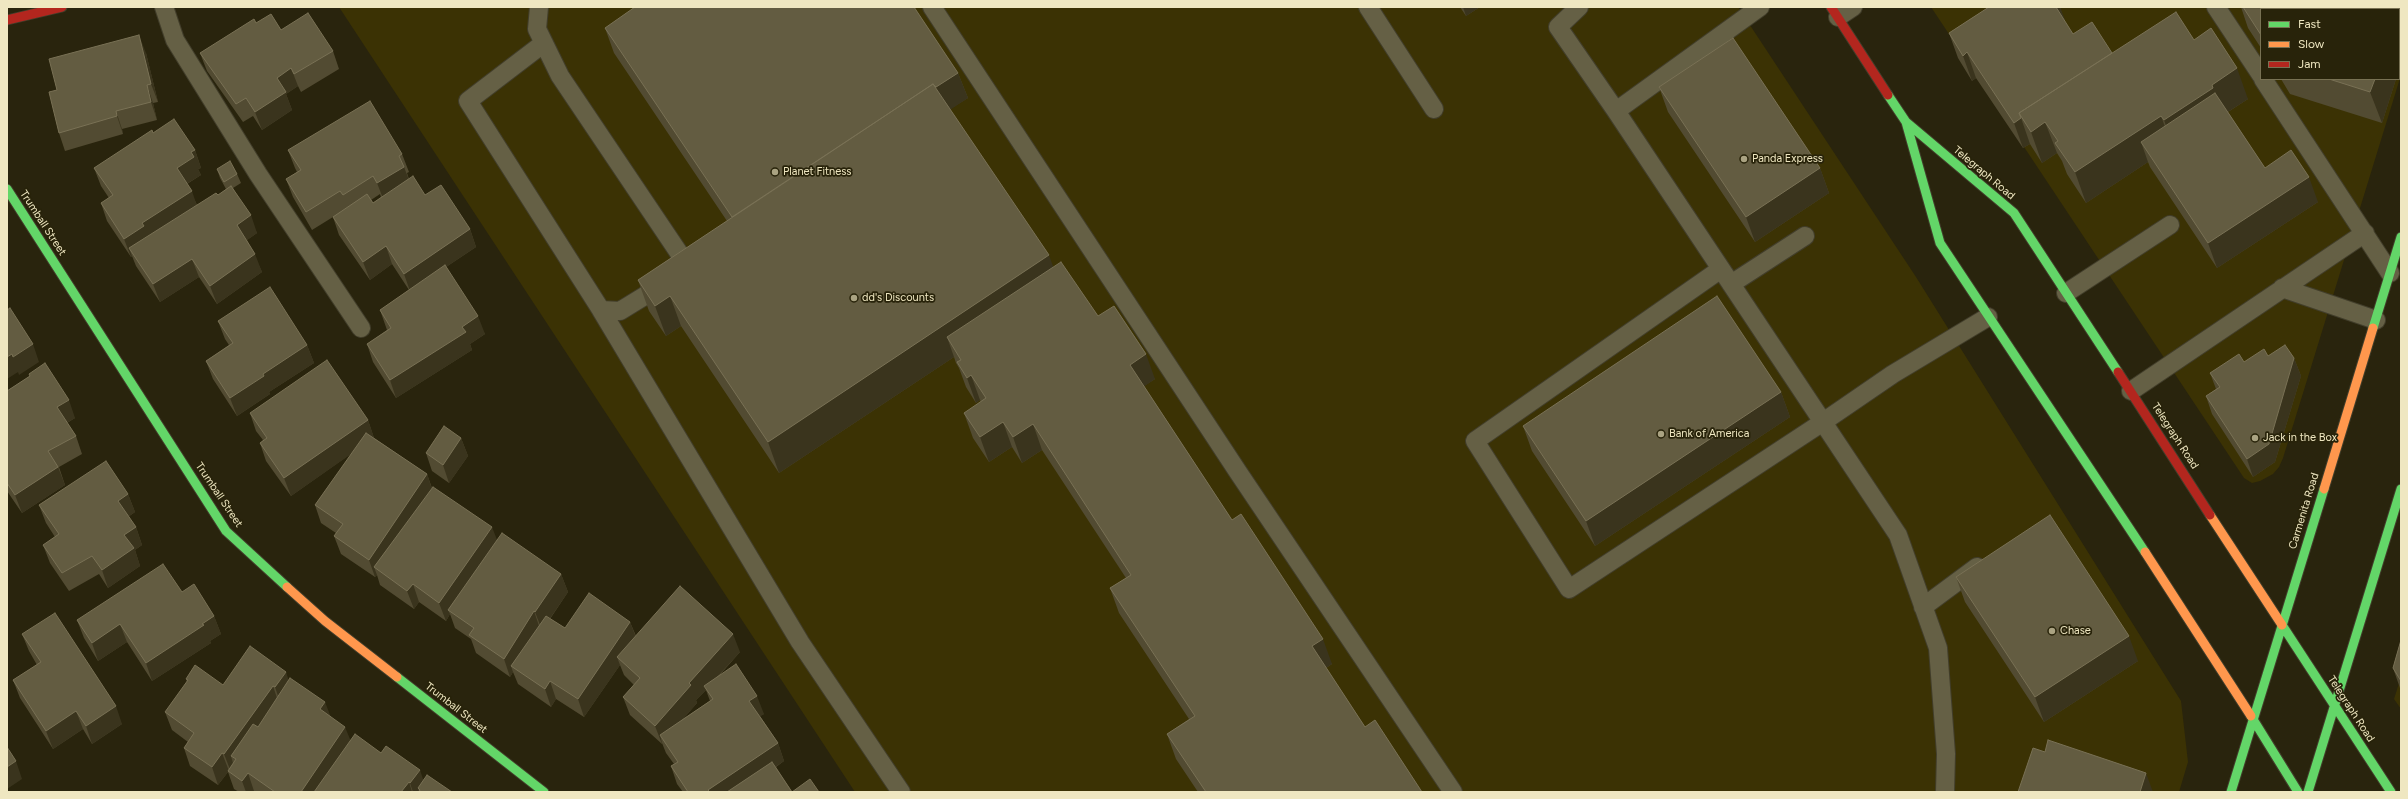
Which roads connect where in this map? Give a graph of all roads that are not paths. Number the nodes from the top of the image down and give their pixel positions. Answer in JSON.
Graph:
{"nodes":[{"id":1,"x":62,"y":7,"type":"edge"},
{"id":2,"x":164,"y":7,"type":"edge"},
{"id":3,"x":539,"y":7,"type":"edge"},
{"id":4,"x":932,"y":7,"type":"edge"},
{"id":5,"x":1368,"y":7,"type":"edge"},
{"id":6,"x":1579,"y":7,"type":"edge"},
{"id":7,"x":1760,"y":7,"type":"edge"},
{"id":8,"x":1853,"y":7,"type":"edge"},
{"id":9,"x":2216,"y":7,"type":"edge"},
{"id":10,"x":1834,"y":12,"type":"edge"},
{"id":11,"x":7,"y":20,"type":"edge"},
{"id":12,"x":544,"y":43,"type":"junction"},
{"id":13,"x":2260,"y":73,"type":"edge"},
{"id":14,"x":2264,"y":80,"type":"edge"},
{"id":15,"x":1434,"y":109,"type":"dead end"},
{"id":16,"x":1616,"y":111,"type":"junction"},
{"id":17,"x":1906,"y":122,"type":"junction"},
{"id":18,"x":7,"y":189,"type":"edge"},
{"id":19,"x":2170,"y":225,"type":"dead end"},
{"id":20,"x":2365,"y":233,"type":"junction"},
{"id":21,"x":1805,"y":236,"type":"dead end"},
{"id":22,"x":2401,"y":237,"type":"edge"},
{"id":23,"x":1721,"y":269,"type":"junction"},
{"id":24,"x":2390,"y":273,"type":"junction"},
{"id":25,"x":1731,"y":284,"type":"junction"},
{"id":26,"x":2282,"y":288,"type":"junction"},
{"id":27,"x":2066,"y":293,"type":"junction"},
{"id":28,"x":601,"y":310,"type":"junction"},
{"id":29,"x":1988,"y":317,"type":"junction"},
{"id":30,"x":2376,"y":320,"type":"junction"},
{"id":31,"x":361,"y":328,"type":"dead end"},
{"id":32,"x":2131,"y":391,"type":"junction"},
{"id":33,"x":1823,"y":422,"type":"junction"},
{"id":34,"x":2401,"y":489,"type":"edge"},
{"id":35,"x":1992,"y":556,"type":"edge"},
{"id":36,"x":1923,"y":607,"type":"junction"},
{"id":37,"x":2282,"y":623,"type":"junction"},
{"id":38,"x":2334,"y":707,"type":"junction"},
{"id":39,"x":2253,"y":718,"type":"junction"},
{"id":40,"x":544,"y":792,"type":"edge"},
{"id":41,"x":901,"y":792,"type":"edge"},
{"id":42,"x":1453,"y":792,"type":"edge"},
{"id":43,"x":1945,"y":792,"type":"edge"},
{"id":44,"x":2231,"y":792,"type":"edge"},
{"id":45,"x":2298,"y":792,"type":"edge"},
{"id":46,"x":2308,"y":792,"type":"edge"},
{"id":47,"x":2391,"y":792,"type":"edge"}],
"edges":[{"from":1,"to":11,"type":"main road"},
{"from":2,"to":31,"type":"lane"},
{"from":3,"to":12,"type":"lane"},
{"from":4,"to":42,"type":"lane"},
{"from":5,"to":15,"type":"lane"},
{"from":6,"to":16,"type":"lane"},
{"from":7,"to":16,"type":"lane"},
{"from":8,"to":10,"type":"lane"},
{"from":9,"to":13,"type":"lane"},
{"from":10,"to":17,"type":"main road","name":"Telegraph Road"},
{"from":12,"to":28,"type":"lane"},
{"from":12,"to":28,"type":"lane"},
{"from":14,"to":20,"type":"lane"},
{"from":16,"to":23,"type":"lane"},
{"from":17,"to":27,"type":"main road","name":"Telegraph Road"},
{"from":17,"to":29,"type":"main road","name":"Telegraph Road"},
{"from":18,"to":40,"type":"main road","name":"Trumball Street"},
{"from":19,"to":27,"type":"lane"},
{"from":20,"to":24,"type":"lane"},
{"from":20,"to":26,"type":"lane"},
{"from":21,"to":25,"type":"lane"},
{"from":22,"to":24,"type":"main road","name":"Carmenita Road"},
{"from":23,"to":25,"type":"lane"},
{"from":23,"to":33,"type":"lane"},
{"from":24,"to":30,"type":"main road","name":"Carmenita Road"},
{"from":25,"to":33,"type":"lane"},
{"from":26,"to":30,"type":"lane"},
{"from":26,"to":32,"type":"lane"},
{"from":27,"to":32,"type":"main road","name":"Telegraph Road"},
{"from":28,"to":41,"type":"lane"},
{"from":29,"to":33,"type":"lane"},
{"from":29,"to":39,"type":"main road","name":"Telegraph Road"},
{"from":30,"to":37,"type":"main road","name":"Carmenita Road"},
{"from":32,"to":37,"type":"main road","name":"Telegraph Road"},
{"from":33,"to":36,"type":"lane"},
{"from":34,"to":38,"type":"main road"},
{"from":35,"to":36,"type":"lane"},
{"from":36,"to":43,"type":"lane"},
{"from":37,"to":38,"type":"main road","name":"Telegraph Road"},
{"from":37,"to":39,"type":"main road","name":"Carmenita Road"},
{"from":38,"to":46,"type":"main road"},
{"from":38,"to":47,"type":"main road","name":"Telegraph Road"},
{"from":39,"to":44,"type":"main road","name":"Carmenita Road"},
{"from":39,"to":45,"type":"main road","name":"Telegraph Road"}]}
